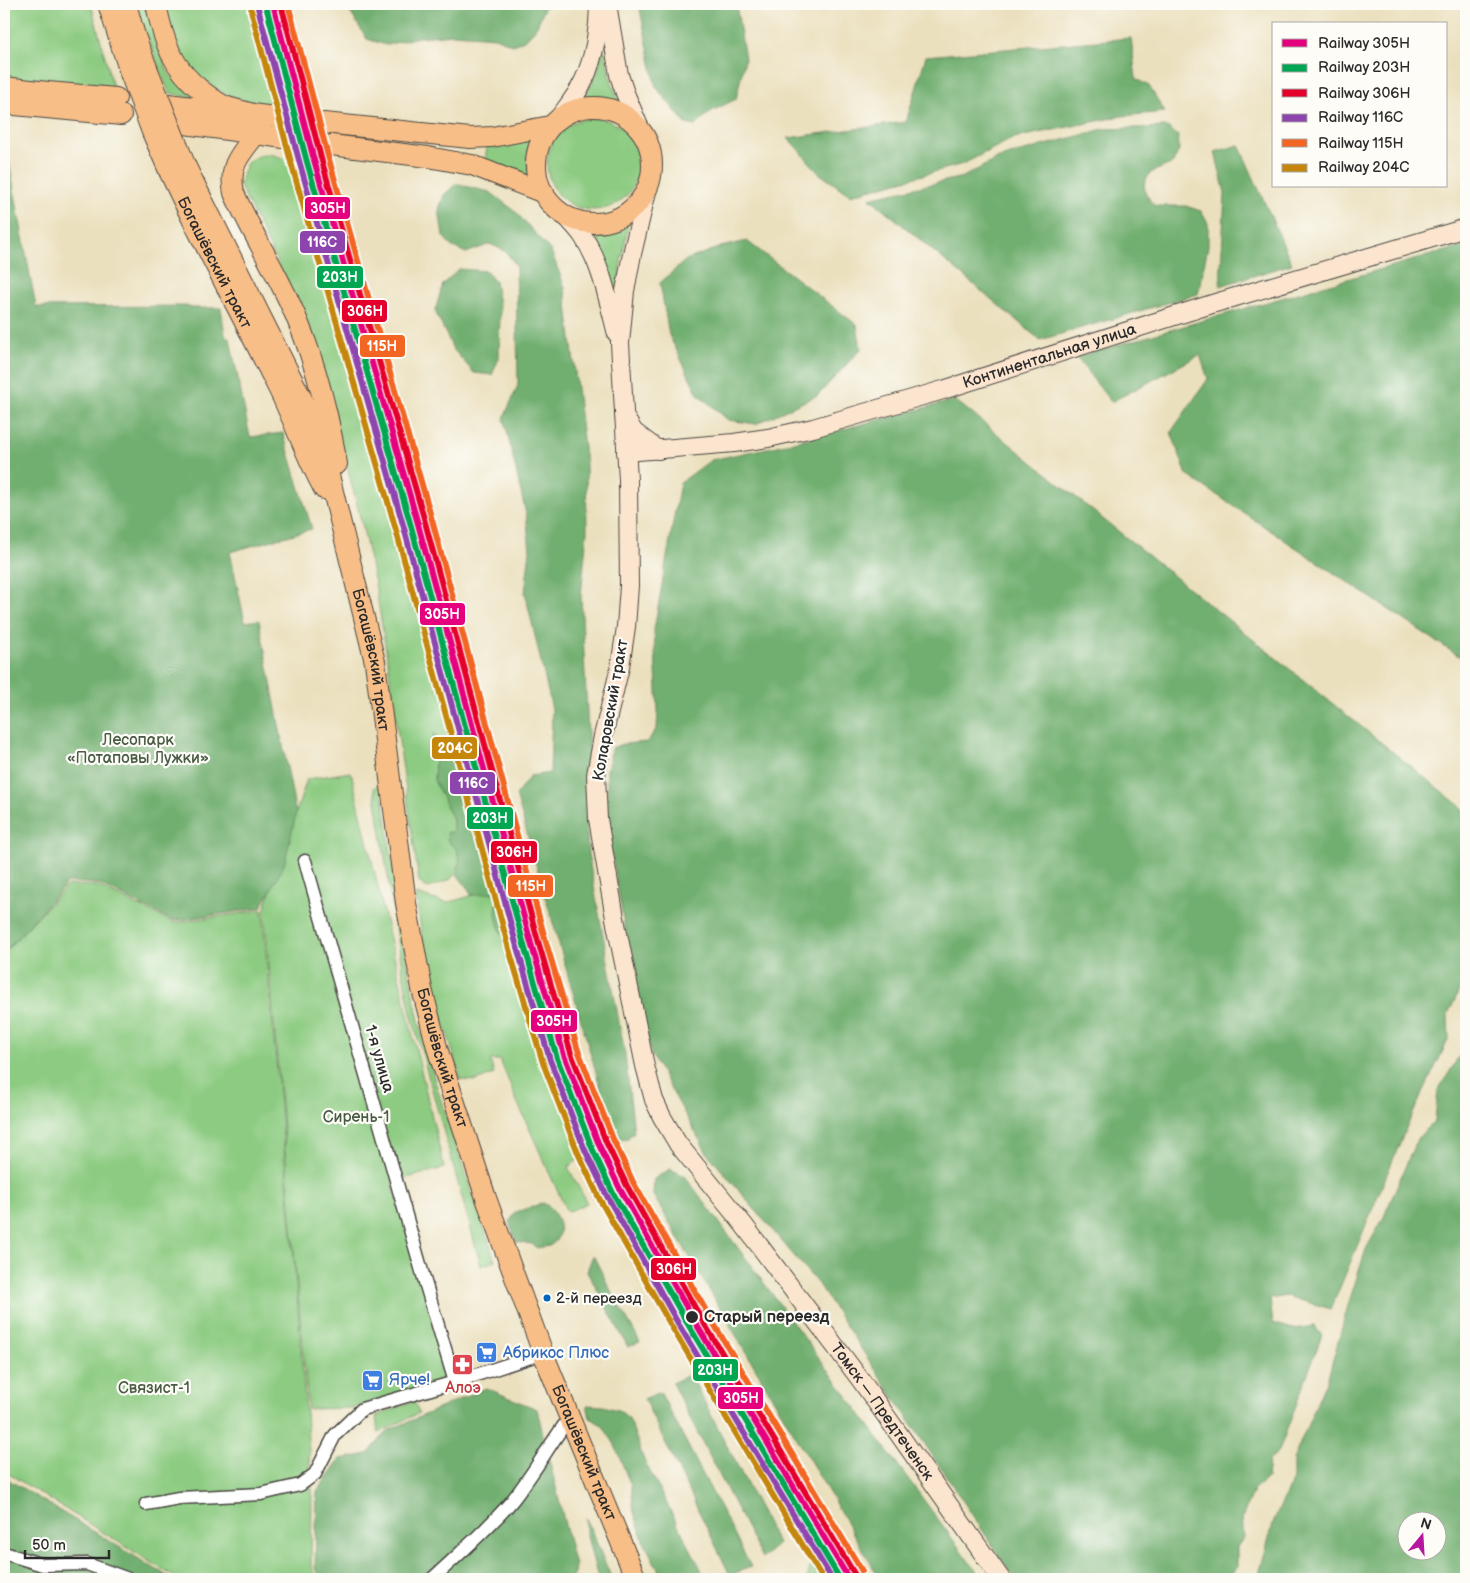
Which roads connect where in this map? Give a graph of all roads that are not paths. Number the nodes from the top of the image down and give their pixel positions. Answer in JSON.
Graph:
{"nodes":[{"id":1,"x":103,"y":4,"type":"edge"},
{"id":2,"x":108,"y":4,"type":"edge"},
{"id":3,"x":126,"y":4,"type":"edge"},
{"id":4,"x":156,"y":4,"type":"edge"},
{"id":5,"x":600,"y":4,"type":"edge"},
{"id":6,"x":607,"y":4,"type":"edge"},
{"id":7,"x":119,"y":40,"type":"junction"},
{"id":8,"x":138,"y":70,"type":"junction"},
{"id":9,"x":4,"y":87,"type":"edge"},
{"id":10,"x":4,"y":104,"type":"edge"},
{"id":11,"x":168,"y":104,"type":"dead end"},
{"id":12,"x":284,"y":118,"type":"tunnel mouth"},
{"id":13,"x":178,"y":122,"type":"dead end"},
{"id":14,"x":324,"y":123,"type":"tunnel mouth"},
{"id":15,"x":554,"y":123,"type":"junction"},
{"id":16,"x":258,"y":125,"type":"junction"},
{"id":17,"x":641,"y":130,"type":"junction"},
{"id":18,"x":290,"y":139,"type":"tunnel mouth"},
{"id":19,"x":331,"y":145,"type":"tunnel mouth"},
{"id":20,"x":648,"y":187,"type":"junction"},
{"id":21,"x":544,"y":193,"type":"junction"},
{"id":22,"x":565,"y":214,"type":"junction"},
{"id":23,"x":1466,"y":228,"type":"edge"},
{"id":24,"x":620,"y":343,"type":"junction"},
{"id":25,"x":624,"y":416,"type":"junction"},
{"id":26,"x":658,"y":450,"type":"junction"},
{"id":27,"x":626,"y":452,"type":"junction"},
{"id":28,"x":628,"y":480,"type":"junction"},
{"id":29,"x":337,"y":513,"type":"junction"},
{"id":30,"x":305,"y":861,"type":"dead end"},
{"id":31,"x":668,"y":1129,"type":"joint"},
{"id":32,"x":543,"y":1352,"type":"junction"},
{"id":33,"x":455,"y":1382,"type":"junction"},
{"id":34,"x":570,"y":1417,"type":"junction"},
{"id":35,"x":146,"y":1504,"type":"dead end"},
{"id":36,"x":4,"y":1553,"type":"edge"},
{"id":37,"x":128,"y":1579,"type":"edge"},
{"id":38,"x":432,"y":1579,"type":"edge"},
{"id":39,"x":636,"y":1579,"type":"edge"},
{"id":40,"x":1001,"y":1579,"type":"edge"}],
"edges":[{"from":1,"to":7,"type":"main road"},
{"from":2,"to":7,"type":"main road","name":"Богашёвский тракт"},
{"from":3,"to":8,"type":"main road","name":"Богашёвский тракт"},
{"from":4,"to":16,"type":"main road"},
{"from":5,"to":15,"type":"main road"},
{"from":6,"to":17,"type":"main road"},
{"from":7,"to":8,"type":"main road","name":"Богашёвский тракт"},
{"from":8,"to":29,"type":"main road","name":"Богашёвский тракт","bridge":true},
{"from":9,"to":10,"type":"main road"},
{"from":11,"to":16,"type":"main road"},
{"from":12,"to":16,"type":"main road"},
{"from":13,"to":16,"type":"main road"},
{"from":14,"to":15,"type":"main road"},
{"from":15,"to":17,"type":"main road"},
{"from":15,"to":21,"type":"main road"},
{"from":16,"to":18,"type":"main road"},
{"from":16,"to":29,"type":"main road"},
{"from":17,"to":20,"type":"main road"},
{"from":19,"to":21,"type":"main road"},
{"from":20,"to":22,"type":"main road"},
{"from":20,"to":24,"type":"main road"},
{"from":21,"to":22,"type":"main road"},
{"from":22,"to":24,"type":"main road"},
{"from":23,"to":26,"type":"main road","name":"Континентальная улица"},
{"from":24,"to":25,"type":"main road","name":"Коларовский тракт"},
{"from":25,"to":26,"type":"main road"},
{"from":25,"to":27,"type":"main road","name":"Коларовский тракт"},
{"from":26,"to":27,"type":"main road","name":"Континентальная улица"},
{"from":26,"to":28,"type":"main road"},
{"from":27,"to":28,"type":"main road","name":"Коларовский тракт"},
{"from":28,"to":31,"type":"main road","name":"Коларовский тракт"},
{"from":29,"to":32,"type":"main road","name":"Богашёвский тракт"},
{"from":30,"to":33,"type":"street","name":"1-я улица"},
{"from":31,"to":40,"type":"main road","name":"Томск — Предтеченск"},
{"from":32,"to":33,"type":"street"},
{"from":32,"to":34,"type":"main road","name":"Богашёвский тракт"},
{"from":33,"to":35,"type":"street"},
{"from":34,"to":38,"type":"street"},
{"from":34,"to":39,"type":"main road","name":"Богашёвский тракт"},
{"from":36,"to":37,"type":"street"}]}
